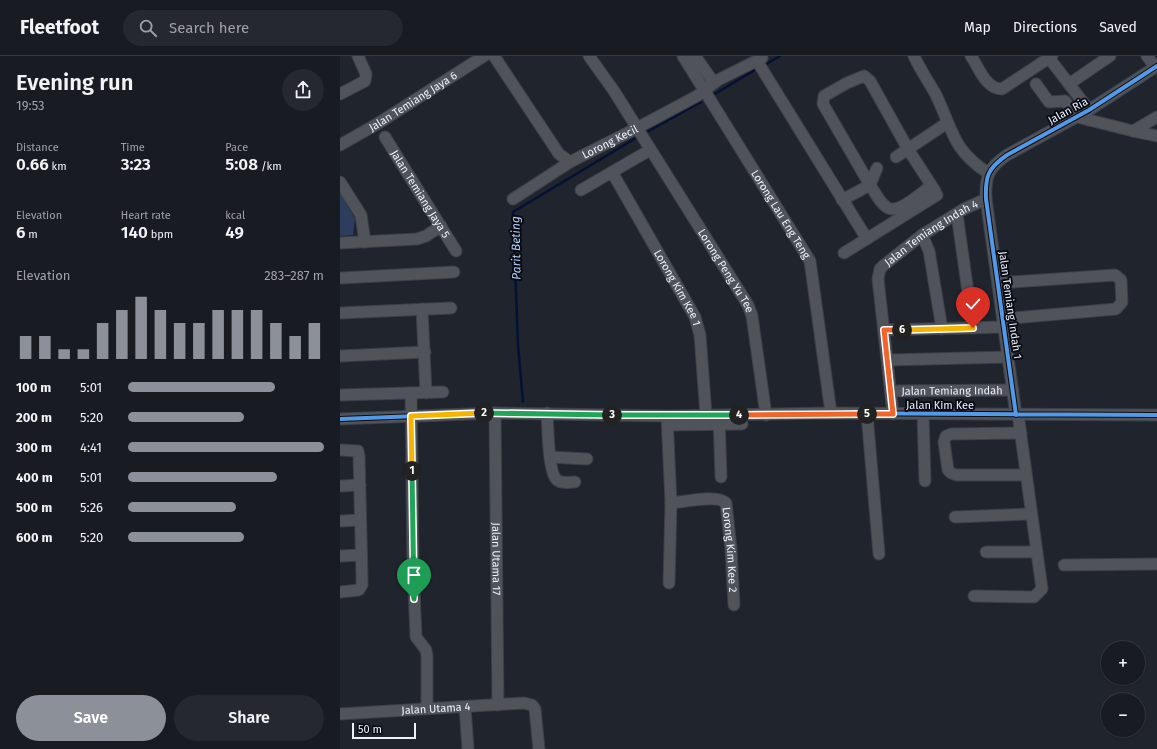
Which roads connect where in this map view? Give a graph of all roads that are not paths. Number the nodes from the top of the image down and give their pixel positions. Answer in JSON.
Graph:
{"nodes":[{"id":1,"x":358,"y":56,"type":"edge"},
{"id":2,"x":484,"y":56,"type":"edge"},
{"id":3,"x":494,"y":56,"type":"edge"},
{"id":4,"x":589,"y":56,"type":"edge"},
{"id":5,"x":683,"y":56,"type":"edge"},
{"id":6,"x":695,"y":56,"type":"edge"},
{"id":7,"x":914,"y":56,"type":"edge"},
{"id":8,"x":1110,"y":56,"type":"edge"},
{"id":9,"x":1147,"y":56,"type":"edge"},
{"id":10,"x":974,"y":57,"type":"edge"},
{"id":11,"x":1051,"y":57,"type":"edge"},
{"id":12,"x":469,"y":60,"type":"edge"},
{"id":13,"x":762,"y":62,"type":"edge"},
{"id":14,"x":1156,"y":67,"type":"edge"},
{"id":15,"x":1036,"y":84,"type":"dead end"},
{"id":16,"x":1069,"y":84,"type":"junction"},
{"id":17,"x":710,"y":92,"type":"junction"},
{"id":18,"x":340,"y":94,"type":"edge"},
{"id":19,"x":1089,"y":110,"type":"junction"},
{"id":20,"x":1077,"y":117,"type":"junction"},
{"id":21,"x":1157,"y":117,"type":"edge"},
{"id":22,"x":947,"y":124,"type":"junction"},
{"id":23,"x":1133,"y":132,"type":"junction"},
{"id":24,"x":1157,"y":136,"type":"edge"},
{"id":25,"x":385,"y":137,"type":"dead end"},
{"id":26,"x":643,"y":138,"type":"junction"},
{"id":27,"x":340,"y":145,"type":"edge"},
{"id":28,"x":908,"y":149,"type":"junction"},
{"id":29,"x":896,"y":157,"type":"dead end"},
{"id":30,"x":570,"y":162,"type":"junction"},
{"id":31,"x":877,"y":168,"type":"dead end"},
{"id":32,"x":612,"y":172,"type":"junction"},
{"id":33,"x":988,"y":173,"type":"junction"},
{"id":34,"x":340,"y":182,"type":"edge"},
{"id":35,"x":870,"y":185,"type":"junction"},
{"id":36,"x":581,"y":190,"type":"dead end"},
{"id":37,"x":934,"y":190,"type":"junction"},
{"id":38,"x":513,"y":199,"type":"dead end"},
{"id":39,"x":986,"y":199,"type":"junction"},
{"id":40,"x":842,"y":200,"type":"junction"},
{"id":41,"x":957,"y":214,"type":"junction"},
{"id":42,"x":441,"y":226,"type":"junction"},
{"id":43,"x":922,"y":235,"type":"junction"},
{"id":44,"x":867,"y":239,"type":"junction"},
{"id":45,"x":365,"y":242,"type":"junction"},
{"id":46,"x":340,"y":243,"type":"edge"},
{"id":47,"x":456,"y":251,"type":"dead end"},
{"id":48,"x":844,"y":253,"type":"dead end"},
{"id":49,"x":454,"y":272,"type":"dead end"},
{"id":50,"x":340,"y":278,"type":"edge"},
{"id":51,"x":998,"y":283,"type":"junction"},
{"id":52,"x":451,"y":308,"type":"dead end"},
{"id":53,"x":422,"y":309,"type":"junction"},
{"id":54,"x":340,"y":314,"type":"edge"},
{"id":55,"x":1004,"y":323,"type":"junction"},
{"id":56,"x":973,"y":328,"type":"junction"},
{"id":57,"x":942,"y":329,"type":"junction"},
{"id":58,"x":884,"y":330,"type":"junction"},
{"id":59,"x":425,"y":352,"type":"junction"},
{"id":60,"x":340,"y":356,"type":"edge"},
{"id":61,"x":1008,"y":357,"type":"junction"},
{"id":62,"x":888,"y":360,"type":"junction"},
{"id":63,"x":1013,"y":390,"type":"junction"},
{"id":64,"x":891,"y":391,"type":"junction"},
{"id":65,"x":443,"y":392,"type":"dead end"},
{"id":66,"x":411,"y":393,"type":"junction"},
{"id":67,"x":426,"y":393,"type":"junction"},
{"id":68,"x":340,"y":396,"type":"edge"},
{"id":69,"x":495,"y":413,"type":"junction"},
{"id":70,"x":547,"y":414,"type":"junction"},
{"id":71,"x":831,"y":414,"type":"junction"},
{"id":72,"x":867,"y":414,"type":"junction"},
{"id":73,"x":893,"y":414,"type":"junction"},
{"id":74,"x":923,"y":414,"type":"junction"},
{"id":75,"x":1017,"y":414,"type":"junction"},
{"id":76,"x":706,"y":415,"type":"junction"},
{"id":77,"x":766,"y":415,"type":"junction"},
{"id":78,"x":1157,"y":415,"type":"edge"},
{"id":79,"x":411,"y":416,"type":"junction"},
{"id":80,"x":340,"y":419,"type":"edge"},
{"id":81,"x":667,"y":420,"type":"junction"},
{"id":82,"x":720,"y":420,"type":"junction"},
{"id":83,"x":742,"y":424,"type":"dead end"},
{"id":84,"x":1021,"y":433,"type":"junction"},
{"id":85,"x":340,"y":450,"type":"edge"},
{"id":86,"x":550,"y":457,"type":"junction"},
{"id":87,"x":587,"y":459,"type":"dead end"},
{"id":88,"x":1026,"y":475,"type":"junction"},
{"id":89,"x":721,"y":476,"type":"dead end"},
{"id":90,"x":925,"y":481,"type":"dead end"},
{"id":91,"x":575,"y":482,"type":"dead end"},
{"id":92,"x":360,"y":485,"type":"junction"},
{"id":93,"x":340,"y":486,"type":"edge"},
{"id":94,"x":671,"y":503,"type":"junction"},
{"id":95,"x":1031,"y":514,"type":"junction"},
{"id":96,"x":955,"y":517,"type":"dead end"},
{"id":97,"x":360,"y":520,"type":"junction"},
{"id":98,"x":340,"y":521,"type":"edge"},
{"id":99,"x":986,"y":552,"type":"dead end"},
{"id":100,"x":1036,"y":552,"type":"junction"},
{"id":101,"x":880,"y":554,"type":"dead end"},
{"id":102,"x":361,"y":555,"type":"junction"},
{"id":103,"x":340,"y":556,"type":"edge"},
{"id":104,"x":1157,"y":564,"type":"edge"},
{"id":105,"x":1064,"y":565,"type":"dead end"},
{"id":106,"x":669,"y":583,"type":"dead end"},
{"id":107,"x":340,"y":592,"type":"edge"},
{"id":108,"x":974,"y":596,"type":"dead end"},
{"id":109,"x":734,"y":605,"type":"dead end"},
{"id":110,"x":498,"y":705,"type":"junction"},
{"id":111,"x":465,"y":707,"type":"junction"},
{"id":112,"x":427,"y":708,"type":"junction"},
{"id":113,"x":340,"y":714,"type":"edge"},
{"id":114,"x":468,"y":749,"type":"edge"},
{"id":115,"x":539,"y":749,"type":"edge"}],
"edges":[{"from":1,"to":18,"type":"street"},
{"from":2,"to":12,"type":"street","name":"Jalan Temiang Jaya 6"},
{"from":3,"to":30,"type":"street","name":"Lorong Kecil"},
{"from":4,"to":26,"type":"street","name":"Lorong Peng Yu Tee"},
{"from":5,"to":17,"type":"street","name":"Lorong Lau Eng Teng"},
{"from":6,"to":17,"type":"street","name":"Lorong Lau Eng Teng"},
{"from":7,"to":22,"type":"street"},
{"from":8,"to":16,"type":"street"},
{"from":9,"to":14,"type":"street"},
{"from":10,"to":11,"type":"street"},
{"from":11,"to":16,"type":"street"},
{"from":12,"to":27,"type":"street","name":"Jalan Temiang Jaya 6"},
{"from":13,"to":17,"type":"street","name":"Lorong Kecil"},
{"from":13,"to":40,"type":"street"},
{"from":14,"to":19,"type":"street","name":"Jalan Ria"},
{"from":15,"to":20,"type":"street"},
{"from":16,"to":19,"type":"street"},
{"from":17,"to":26,"type":"street","name":"Lorong Kecil"},
{"from":17,"to":71,"type":"street","name":"Lorong Lau Eng Teng"},
{"from":19,"to":20,"type":"street","name":"Jalan Ria"},
{"from":20,"to":23,"type":"street"},
{"from":20,"to":33,"type":"street","name":"Jalan Ria"},
{"from":21,"to":23,"type":"street"},
{"from":22,"to":28,"type":"street"},
{"from":22,"to":33,"type":"street"},
{"from":23,"to":24,"type":"street"},
{"from":25,"to":42,"type":"street","name":"Jalan Temiang Jaya 5"},
{"from":26,"to":30,"type":"street","name":"Lorong Kecil"},
{"from":26,"to":32,"type":"street"},
{"from":26,"to":77,"type":"street","name":"Lorong Peng Yu Tee"},
{"from":28,"to":29,"type":"street"},
{"from":28,"to":35,"type":"street"},
{"from":28,"to":37,"type":"street"},
{"from":30,"to":38,"type":"street"},
{"from":31,"to":35,"type":"street"},
{"from":32,"to":36,"type":"street"},
{"from":32,"to":76,"type":"street","name":"Lorong Kim Kee 1"},
{"from":33,"to":39,"type":"street","name":"Jalan Temiang Indah 1"},
{"from":34,"to":45,"type":"street"},
{"from":35,"to":37,"type":"street"},
{"from":35,"to":40,"type":"street"},
{"from":37,"to":44,"type":"street"},
{"from":39,"to":41,"type":"street","name":"Jalan Temiang Indah 4"},
{"from":39,"to":51,"type":"street","name":"Jalan Temiang Indah 1"},
{"from":40,"to":44,"type":"street"},
{"from":41,"to":43,"type":"street","name":"Jalan Temiang Indah 4"},
{"from":41,"to":56,"type":"street"},
{"from":42,"to":45,"type":"street"},
{"from":42,"to":47,"type":"street","name":"Jalan Temiang Jaya 5"},
{"from":43,"to":57,"type":"street"},
{"from":43,"to":58,"type":"street","name":"Jalan Temiang Indah 4"},
{"from":44,"to":48,"type":"street"},
{"from":45,"to":46,"type":"street"},
{"from":49,"to":50,"type":"street"},
{"from":51,"to":55,"type":"street","name":"Jalan Temiang Indah 1"},
{"from":51,"to":55,"type":"street"},
{"from":52,"to":53,"type":"street"},
{"from":53,"to":54,"type":"street"},
{"from":53,"to":59,"type":"street"},
{"from":55,"to":56,"type":"street"},
{"from":55,"to":61,"type":"street","name":"Jalan Temiang Indah 1"},
{"from":56,"to":57,"type":"street"},
{"from":57,"to":58,"type":"street"},
{"from":58,"to":62,"type":"street","name":"Jalan Temiang Indah 4"},
{"from":59,"to":60,"type":"street"},
{"from":59,"to":67,"type":"street"},
{"from":61,"to":62,"type":"street"},
{"from":61,"to":63,"type":"street","name":"Jalan Temiang Indah 1"},
{"from":62,"to":64,"type":"street","name":"Jalan Temiang Indah 4"},
{"from":63,"to":64,"type":"street","name":"Jalan Temiang Indah"},
{"from":63,"to":75,"type":"street","name":"Jalan Temiang Indah 1"},
{"from":64,"to":73,"type":"street","name":"Jalan Temiang Indah 4"},
{"from":65,"to":67,"type":"street"},
{"from":66,"to":67,"type":"street"},
{"from":66,"to":68,"type":"street"},
{"from":66,"to":79,"type":"street"},
{"from":69,"to":70,"type":"street","name":"Jalan Kim Kee"},
{"from":69,"to":79,"type":"street","name":"Jalan Kim Kee"},
{"from":69,"to":110,"type":"street","name":"Jalan Utama 17"},
{"from":70,"to":81,"type":"street","name":"Jalan Kim Kee"},
{"from":70,"to":86,"type":"street"},
{"from":71,"to":72,"type":"street","name":"Jalan Kim Kee"},
{"from":71,"to":77,"type":"street","name":"Jalan Kim Kee"},
{"from":72,"to":73,"type":"street","name":"Jalan Kim Kee"},
{"from":72,"to":101,"type":"street"},
{"from":73,"to":74,"type":"street","name":"Jalan Kim Kee"},
{"from":74,"to":75,"type":"street","name":"Jalan Kim Kee"},
{"from":74,"to":90,"type":"street"},
{"from":75,"to":78,"type":"street","name":"Jalan Kim Kee"},
{"from":75,"to":84,"type":"street","name":"Jalan Temiang Indah 1"},
{"from":76,"to":81,"type":"street","name":"Jalan Kim Kee"},
{"from":76,"to":82,"type":"street","name":"Jalan Kim Kee"},
{"from":77,"to":82,"type":"street","name":"Jalan Kim Kee"},
{"from":79,"to":80,"type":"street","name":"Jalan Kim Kee"},
{"from":79,"to":112,"type":"street"},
{"from":81,"to":82,"type":"street"},
{"from":81,"to":94,"type":"street"},
{"from":82,"to":83,"type":"street"},
{"from":82,"to":89,"type":"street"},
{"from":84,"to":88,"type":"street","name":"Jalan Temiang Indah 1"},
{"from":84,"to":88,"type":"street"},
{"from":85,"to":92,"type":"street"},
{"from":86,"to":87,"type":"street"},
{"from":86,"to":91,"type":"street"},
{"from":88,"to":95,"type":"street","name":"Jalan Temiang Indah 1"},
{"from":92,"to":93,"type":"street"},
{"from":92,"to":97,"type":"street"},
{"from":94,"to":106,"type":"street"},
{"from":94,"to":109,"type":"street","name":"Lorong Kim Kee 2"},
{"from":95,"to":96,"type":"street"},
{"from":95,"to":100,"type":"street","name":"Jalan Temiang Indah 1"},
{"from":97,"to":98,"type":"street"},
{"from":97,"to":102,"type":"street"},
{"from":99,"to":100,"type":"street"},
{"from":100,"to":108,"type":"street","name":"Jalan Temiang Indah 1"},
{"from":102,"to":103,"type":"street"},
{"from":102,"to":107,"type":"street"},
{"from":104,"to":105,"type":"street"},
{"from":110,"to":111,"type":"street","name":"Jalan Utama 4"},
{"from":110,"to":115,"type":"street","name":"Jalan Utama 4"},
{"from":111,"to":112,"type":"street","name":"Jalan Utama 4"},
{"from":111,"to":114,"type":"street"},
{"from":112,"to":113,"type":"street","name":"Jalan Utama 4"}]}
